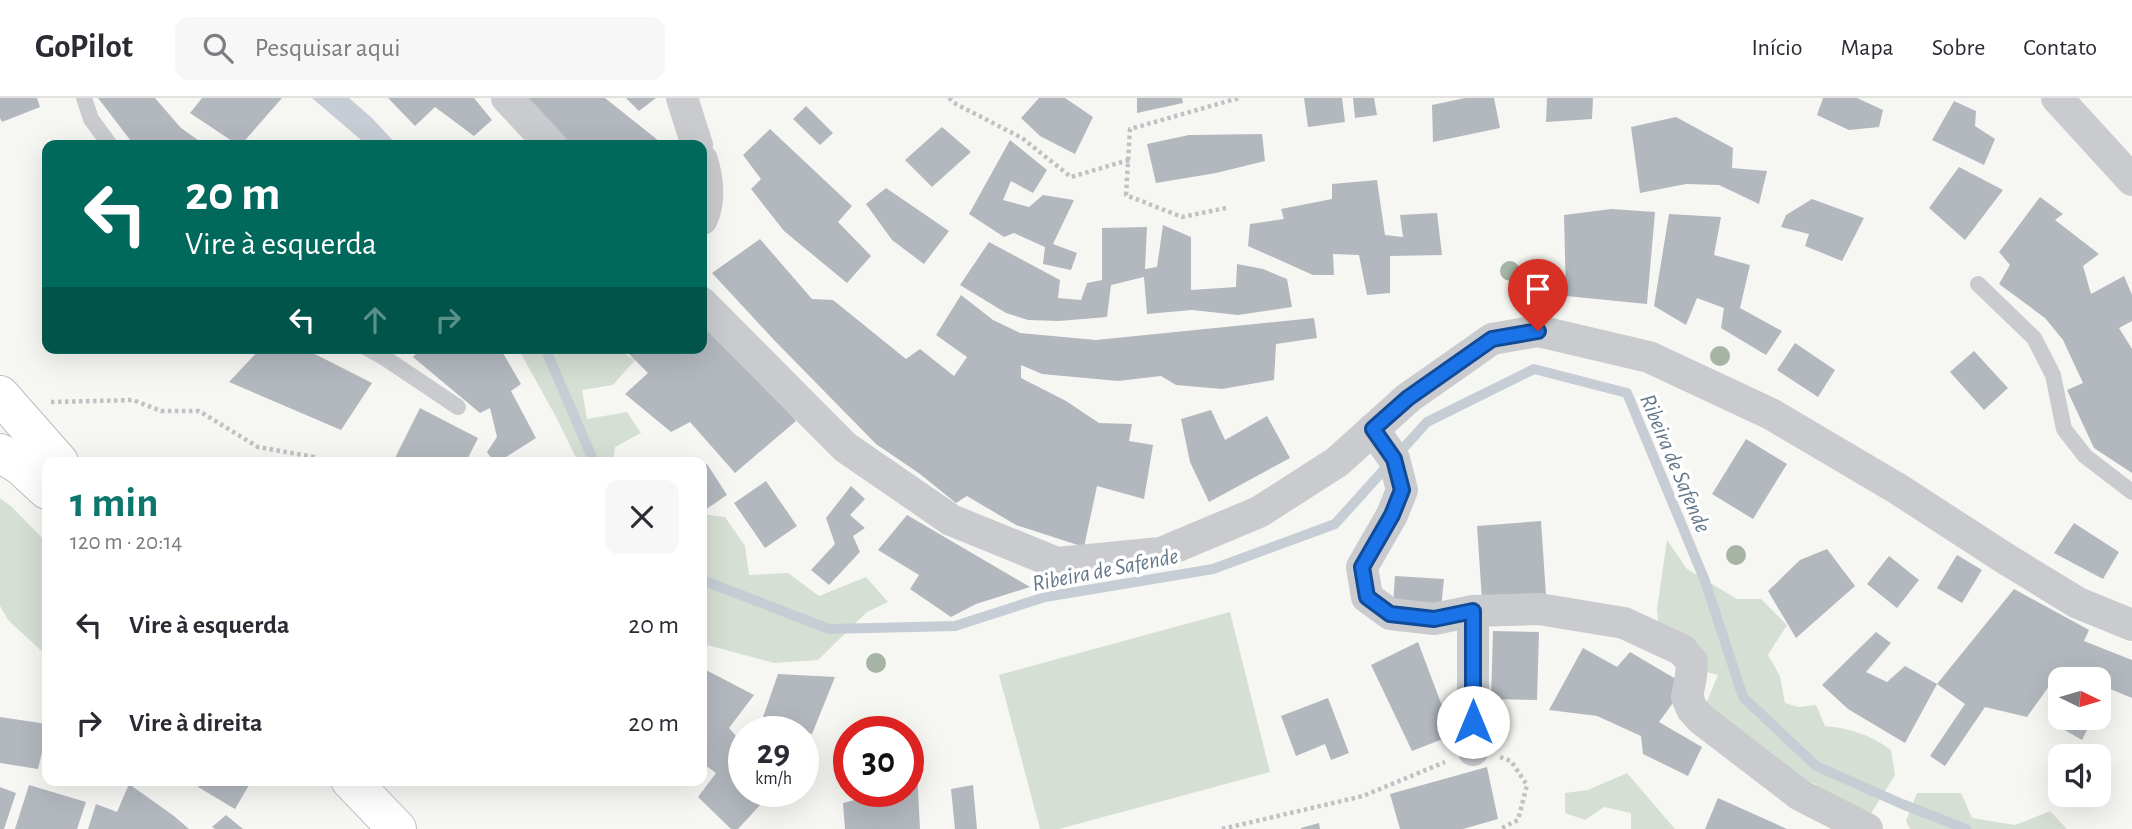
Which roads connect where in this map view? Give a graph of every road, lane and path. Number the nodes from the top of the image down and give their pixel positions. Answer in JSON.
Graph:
{"nodes":[{"id":1,"x":84,"y":98,"type":"edge"},
{"id":2,"x":507,"y":98,"type":"edge"},
{"id":3,"x":682,"y":98,"type":"edge"},
{"id":4,"x":949,"y":98,"type":"edge"},
{"id":5,"x":1239,"y":98,"type":"edge"},
{"id":6,"x":2057,"y":98,"type":"edge"},
{"id":7,"x":106,"y":140,"type":"edge"},
{"id":8,"x":546,"y":140,"type":"edge"},
{"id":9,"x":695,"y":140,"type":"edge"},
{"id":10,"x":1129,"y":160,"type":"junction"},
{"id":11,"x":2132,"y":180,"type":"edge"},
{"id":12,"x":1226,"y":208,"type":"dead end"},
{"id":13,"x":1978,"y":284,"type":"dead end"},
{"id":14,"x":707,"y":308,"type":"edge"},
{"id":15,"x":377,"y":354,"type":"edge"},
{"id":16,"x":4,"y":399,"type":"edge"},
{"id":17,"x":458,"y":407,"type":"dead end"},
{"id":18,"x":1373,"y":429,"type":"junction"},
{"id":19,"x":0,"y":453,"type":"edge"},
{"id":20,"x":55,"y":457,"type":"edge"},
{"id":21,"x":314,"y":457,"type":"edge"},
{"id":22,"x":42,"y":485,"type":"edge"},
{"id":23,"x":2132,"y":492,"type":"edge"},
{"id":24,"x":1473,"y":611,"type":"junction"},
{"id":25,"x":2132,"y":625,"type":"edge"},
{"id":26,"x":1473,"y":750,"type":"junction"},
{"id":27,"x":356,"y":786,"type":"edge"},
{"id":28,"x":397,"y":829,"type":"edge"},
{"id":29,"x":1222,"y":829,"type":"edge"},
{"id":30,"x":1500,"y":829,"type":"edge"},
{"id":31,"x":1867,"y":829,"type":"edge"}],
"edges":[{"from":1,"to":7,"type":"lane"},
{"from":2,"to":8,"type":"street"},
{"from":3,"to":9,"type":"street"},
{"from":4,"to":10,"type":"path"},
{"from":5,"to":10,"type":"path"},
{"from":6,"to":11,"type":"street"},
{"from":10,"to":12,"type":"path"},
{"from":13,"to":23,"type":"lane"},
{"from":14,"to":18,"type":"street"},
{"from":15,"to":17,"type":"lane"},
{"from":16,"to":20,"type":"main road"},
{"from":16,"to":21,"type":"path"},
{"from":18,"to":24,"type":"street"},
{"from":18,"to":25,"type":"street"},
{"from":19,"to":22,"type":"main road"},
{"from":24,"to":26,"type":"street"},
{"from":24,"to":31,"type":"street"},
{"from":26,"to":29,"type":"path"},
{"from":26,"to":30,"type":"path"},
{"from":27,"to":28,"type":"main road"}]}
